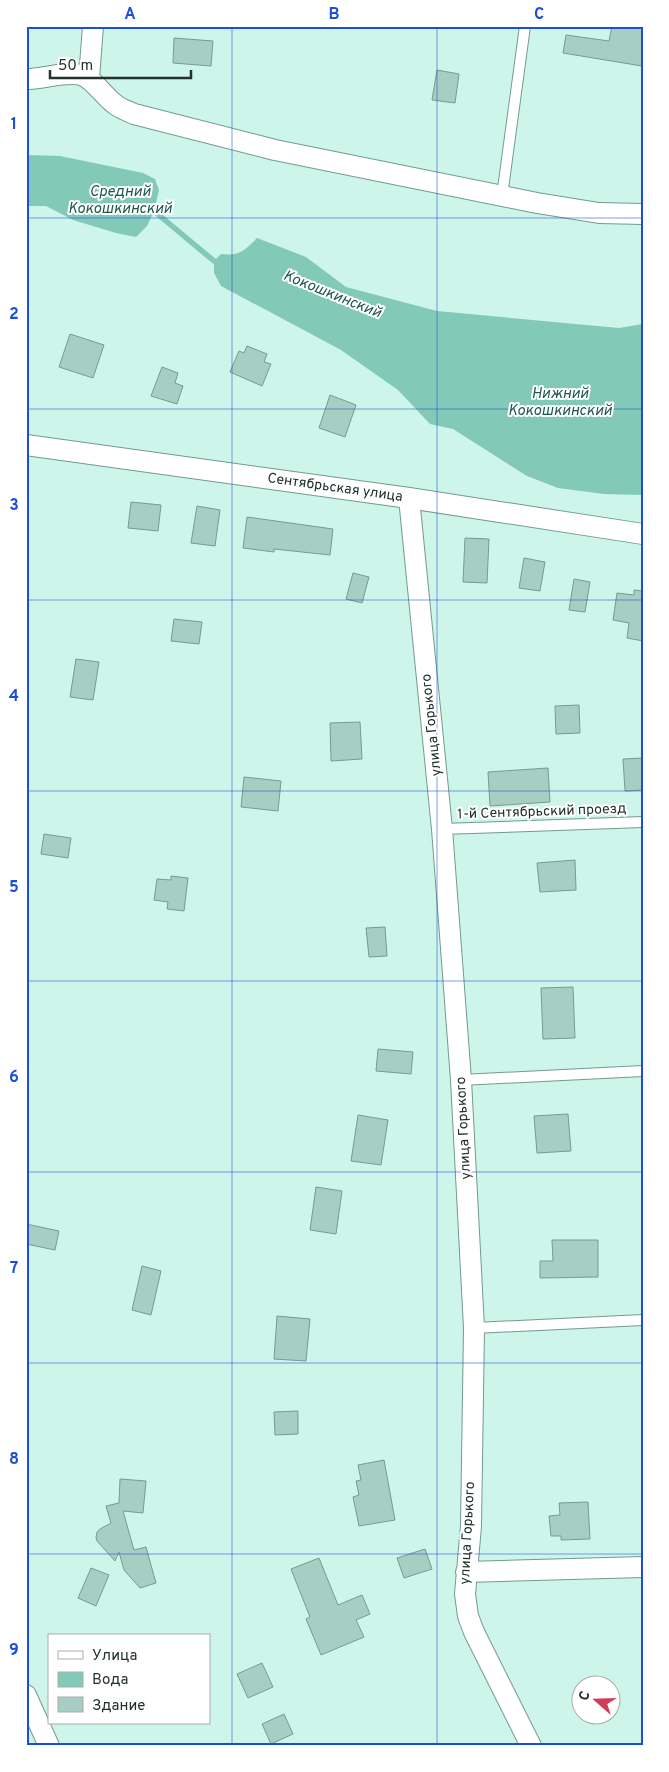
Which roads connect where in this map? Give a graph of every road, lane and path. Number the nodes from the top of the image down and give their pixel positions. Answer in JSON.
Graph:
{"nodes":[{"id":1,"x":94,"y":26,"type":"edge"},
{"id":2,"x":525,"y":26,"type":"edge"},
{"id":3,"x":89,"y":78,"type":"junction"},
{"id":4,"x":26,"y":79,"type":"edge"},
{"id":5,"x":502,"y":196,"type":"junction"},
{"id":6,"x":643,"y":214,"type":"edge"},
{"id":7,"x":26,"y":445,"type":"edge"},
{"id":8,"x":408,"y":498,"type":"junction"},
{"id":9,"x":643,"y":534,"type":"edge"},
{"id":10,"x":643,"y":822,"type":"edge"},
{"id":11,"x":442,"y":829,"type":"junction"},
{"id":12,"x":643,"y":1071,"type":"edge"},
{"id":13,"x":461,"y":1080,"type":"junction"},
{"id":14,"x":643,"y":1320,"type":"edge"},
{"id":15,"x":474,"y":1328,"type":"junction"},
{"id":16,"x":643,"y":1567,"type":"edge"},
{"id":17,"x":466,"y":1572,"type":"junction"},
{"id":18,"x":26,"y":1695,"type":"edge"},
{"id":19,"x":49,"y":1746,"type":"edge"},
{"id":20,"x":531,"y":1746,"type":"edge"}],
"edges":[{"from":1,"to":3,"type":"street"},
{"from":2,"to":5,"type":"lane"},
{"from":3,"to":4,"type":"street"},
{"from":3,"to":5,"type":"street"},
{"from":5,"to":6,"type":"street"},
{"from":7,"to":8,"type":"street","name":"Сентябрьская улица"},
{"from":8,"to":9,"type":"street","name":"Сентябрьская улица"},
{"from":8,"to":11,"type":"street","name":"улица Горького"},
{"from":10,"to":11,"type":"lane","name":"1-й Сентябрьский проезд"},
{"from":11,"to":13,"type":"street","name":"улица Горького"},
{"from":12,"to":13,"type":"lane"},
{"from":13,"to":15,"type":"street","name":"улица Горького"},
{"from":14,"to":15,"type":"lane"},
{"from":15,"to":17,"type":"street","name":"улица Горького"},
{"from":16,"to":17,"type":"street"},
{"from":17,"to":20,"type":"street","name":"улица Горького"},
{"from":18,"to":19,"type":"street"}]}
